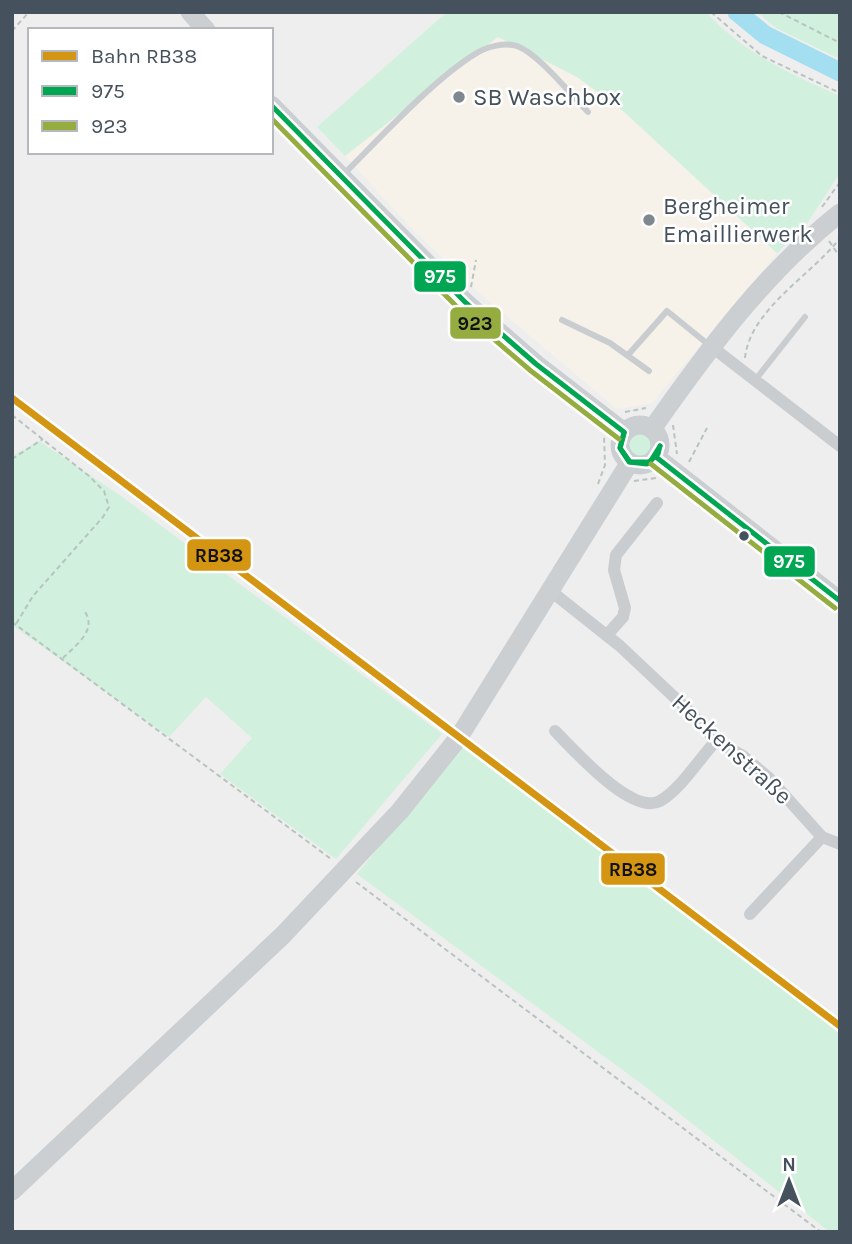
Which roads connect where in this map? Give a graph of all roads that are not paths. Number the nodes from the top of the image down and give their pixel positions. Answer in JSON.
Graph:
{"nodes":[{"id":1,"x":190,"y":12,"type":"edge"},
{"id":2,"x":204,"y":28,"type":"edge"},
{"id":3,"x":273,"y":107,"type":"edge"},
{"id":4,"x":588,"y":112,"type":"dead end"},
{"id":5,"x":343,"y":176,"type":"junction"},
{"id":6,"x":840,"y":213,"type":"edge"},
{"id":7,"x":805,"y":317,"type":"dead end"},
{"id":8,"x":562,"y":320,"type":"dead end"},
{"id":9,"x":712,"y":346,"type":"junction"},
{"id":10,"x":628,"y":355,"type":"junction"},
{"id":11,"x":649,"y":371,"type":"dead end"},
{"id":12,"x":756,"y":379,"type":"junction"},
{"id":13,"x":658,"y":421,"type":"junction"},
{"id":14,"x":617,"y":427,"type":"junction"},
{"id":15,"x":840,"y":446,"type":"edge"},
{"id":16,"x":656,"y":457,"type":"junction"},
{"id":17,"x":629,"y":462,"type":"junction"},
{"id":18,"x":657,"y":503,"type":"dead end"},
{"id":19,"x":552,"y":592,"type":"junction"},
{"id":20,"x":840,"y":601,"type":"edge"},
{"id":21,"x":607,"y":635,"type":"junction"},
{"id":22,"x":555,"y":732,"type":"dead end"},
{"id":23,"x":716,"y":741,"type":"junction"},
{"id":24,"x":822,"y":837,"type":"junction"},
{"id":25,"x":840,"y":844,"type":"edge"},
{"id":26,"x":750,"y":914,"type":"dead end"},
{"id":27,"x":12,"y":1191,"type":"edge"}],
"edges":[{"from":1,"to":2,"type":"main road"},
{"from":3,"to":5,"type":"main road"},
{"from":4,"to":5,"type":"lane"},
{"from":5,"to":14,"type":"main road"},
{"from":6,"to":9,"type":"main road"},
{"from":7,"to":12,"type":"lane"},
{"from":8,"to":10,"type":"lane"},
{"from":9,"to":10,"type":"lane"},
{"from":9,"to":12,"type":"street"},
{"from":9,"to":13,"type":"main road"},
{"from":10,"to":11,"type":"lane"},
{"from":12,"to":15,"type":"street"},
{"from":13,"to":14,"type":"main road"},
{"from":13,"to":16,"type":"main road"},
{"from":14,"to":17,"type":"main road"},
{"from":16,"to":17,"type":"main road"},
{"from":16,"to":20,"type":"main road"},
{"from":17,"to":19,"type":"main road"},
{"from":18,"to":21,"type":"street"},
{"from":19,"to":21,"type":"street","name":"Heckenstraße"},
{"from":19,"to":27,"type":"main road"},
{"from":21,"to":23,"type":"street","name":"Heckenstraße"},
{"from":22,"to":23,"type":"street"},
{"from":23,"to":24,"type":"street","name":"Heckenstraße"},
{"from":24,"to":25,"type":"street","name":"Heckenstraße"},
{"from":24,"to":26,"type":"street"}]}
